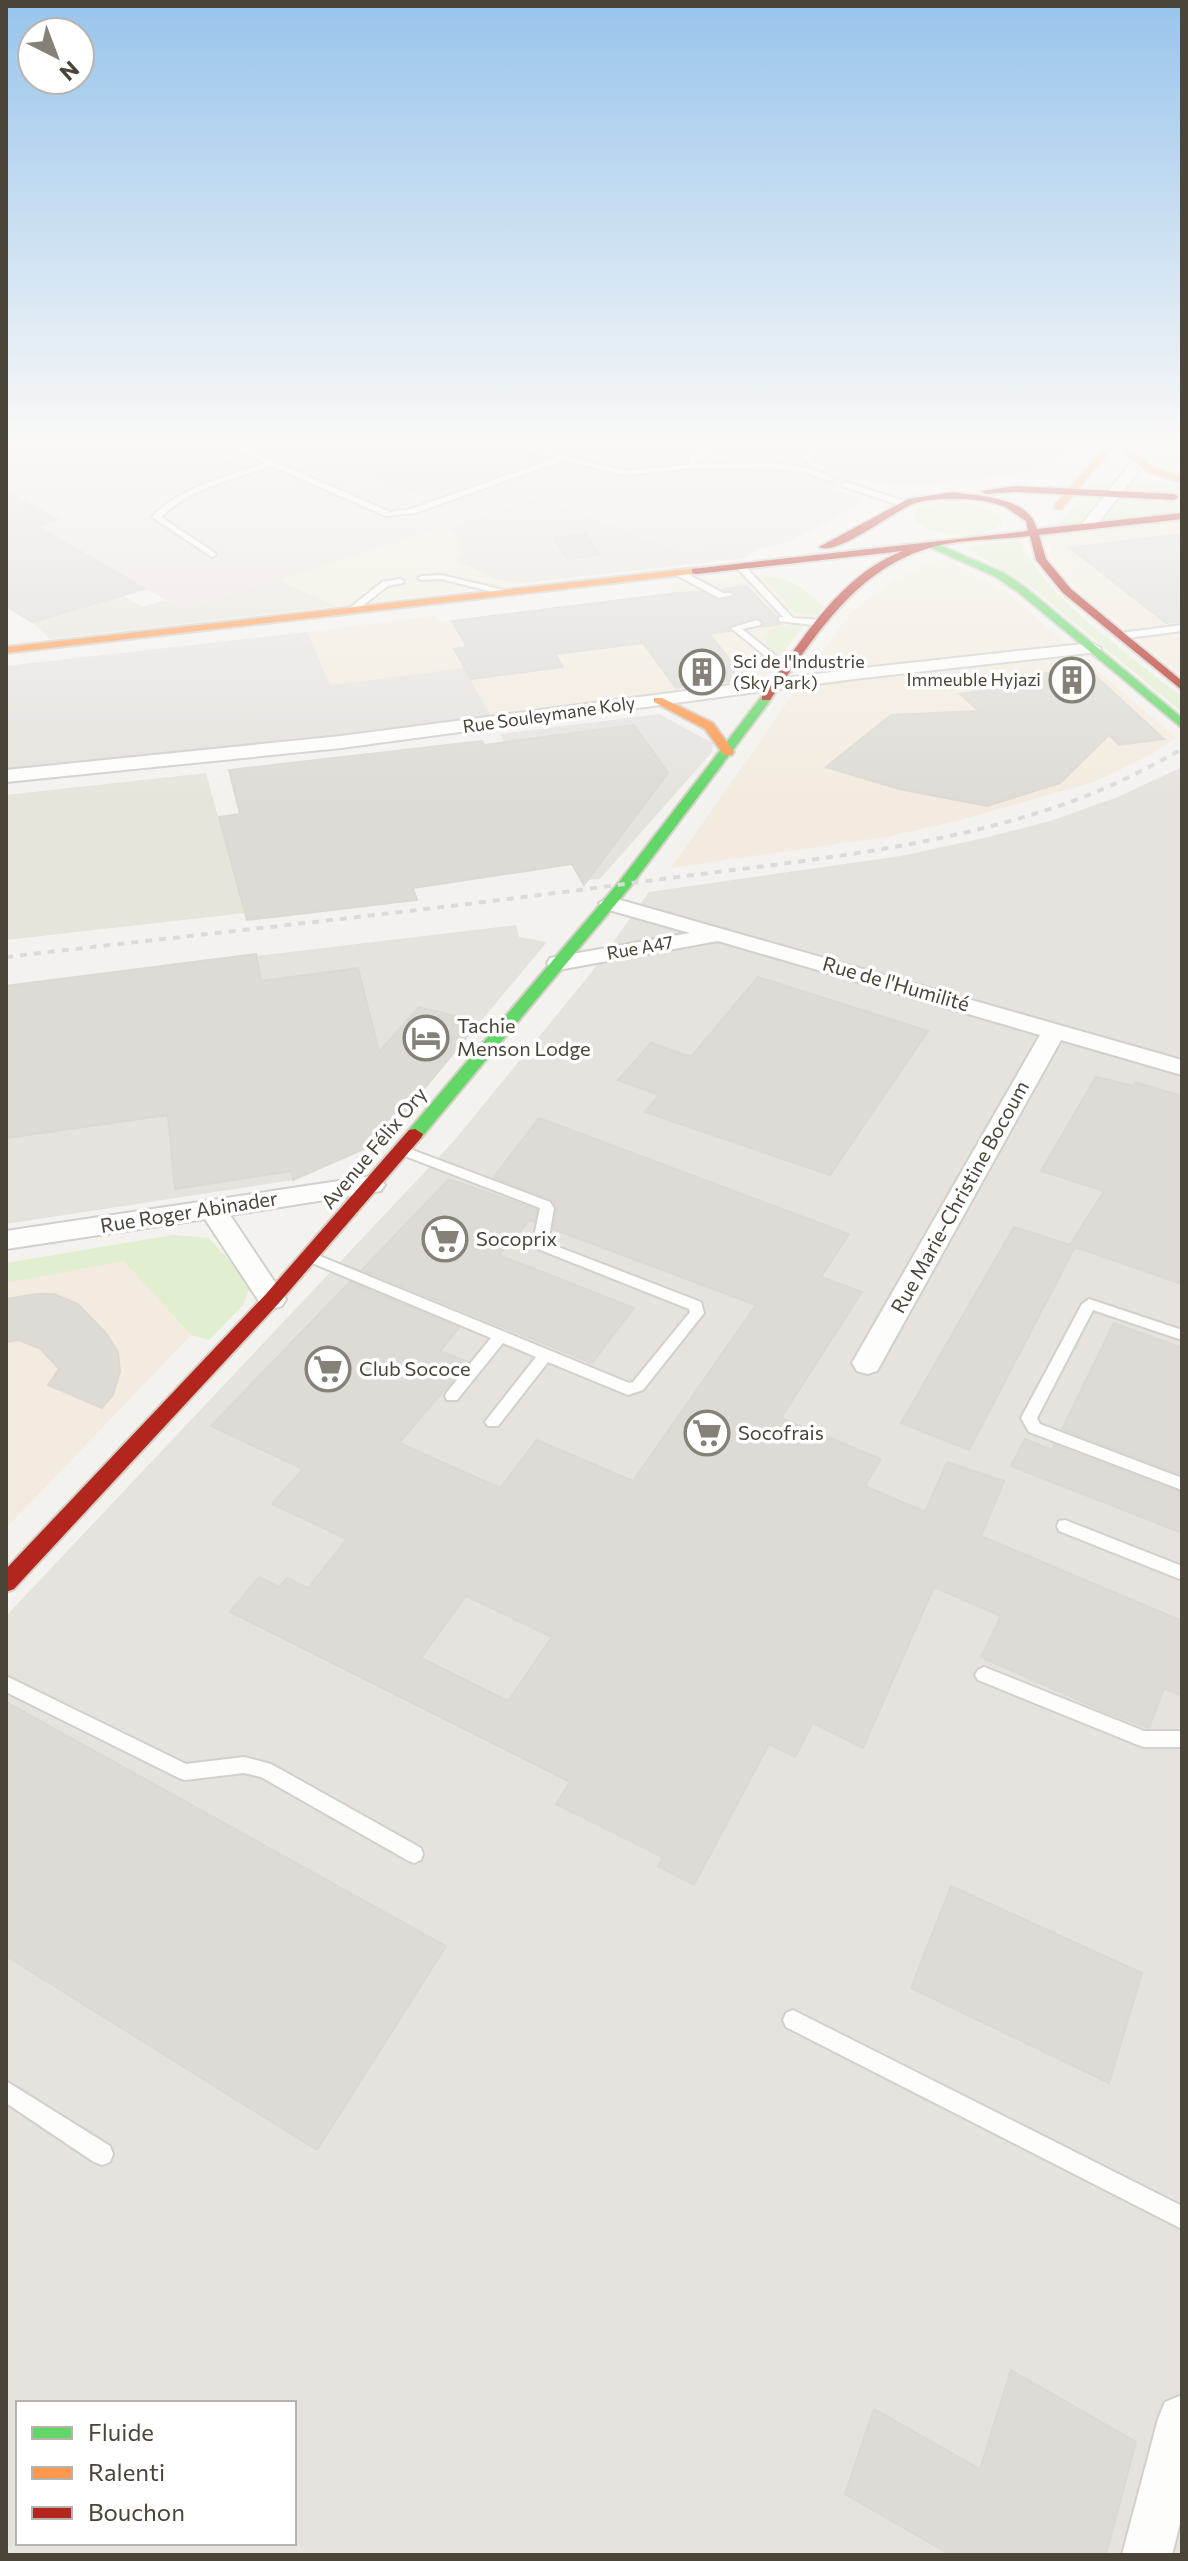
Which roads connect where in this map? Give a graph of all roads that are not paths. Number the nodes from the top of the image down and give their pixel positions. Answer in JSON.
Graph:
{"nodes":[{"id":1,"x":740,"y":566,"type":"junction"},
{"id":2,"x":745,"y":566,"type":"edge"},
{"id":3,"x":784,"y":566,"type":"edge"},
{"id":4,"x":786,"y":566,"type":"edge"},
{"id":5,"x":843,"y":566,"type":"edge"},
{"id":6,"x":876,"y":566,"type":"edge"},
{"id":7,"x":877,"y":566,"type":"edge"},
{"id":8,"x":978,"y":566,"type":"edge"},
{"id":9,"x":1045,"y":566,"type":"edge"},
{"id":10,"x":679,"y":573,"type":"junction"},
{"id":11,"x":803,"y":576,"type":"dead end"},
{"id":12,"x":422,"y":578,"type":"dead end"},
{"id":13,"x":400,"y":581,"type":"dead end"},
{"id":14,"x":833,"y":583,"type":"junction"},
{"id":15,"x":510,"y":594,"type":"junction"},
{"id":16,"x":730,"y":595,"type":"dead end"},
{"id":17,"x":350,"y":611,"type":"junction"},
{"id":18,"x":757,"y":623,"type":"dead end"},
{"id":19,"x":821,"y":623,"type":"junction"},
{"id":20,"x":1182,"y":628,"type":"edge"},
{"id":21,"x":6,"y":631,"type":"edge"},
{"id":22,"x":1120,"y":636,"type":"junction"},
{"id":23,"x":31,"y":647,"type":"junction"},
{"id":24,"x":1092,"y":648,"type":"junction"},
{"id":25,"x":6,"y":650,"type":"edge"},
{"id":26,"x":783,"y":677,"type":"junction"},
{"id":27,"x":1182,"y":687,"type":"edge"},
{"id":28,"x":658,"y":700,"type":"junction"},
{"id":29,"x":1182,"y":724,"type":"edge"},
{"id":30,"x":728,"y":752,"type":"junction"},
{"id":31,"x":6,"y":776,"type":"edge"},
{"id":32,"x":610,"y":903,"type":"junction"},
{"id":33,"x":722,"y":933,"type":"junction"},
{"id":34,"x":558,"y":963,"type":"junction"},
{"id":35,"x":1054,"y":1031,"type":"junction"},
{"id":36,"x":1182,"y":1068,"type":"edge"},
{"id":37,"x":402,"y":1150,"type":"junction"},
{"id":38,"x":372,"y":1185,"type":"junction"},
{"id":39,"x":211,"y":1208,"type":"junction"},
{"id":40,"x":6,"y":1240,"type":"edge"},
{"id":41,"x":310,"y":1257,"type":"junction"},
{"id":42,"x":272,"y":1299,"type":"junction"},
{"id":43,"x":1182,"y":1335,"type":"edge"},
{"id":44,"x":501,"y":1336,"type":"junction"},
{"id":45,"x":545,"y":1355,"type":"junction"},
{"id":46,"x":867,"y":1363,"type":"dead end"},
{"id":47,"x":452,"y":1396,"type":"dead end"},
{"id":48,"x":493,"y":1422,"type":"dead end"},
{"id":49,"x":1182,"y":1484,"type":"edge"},
{"id":50,"x":1065,"y":1526,"type":"dead end"},
{"id":51,"x":1182,"y":1573,"type":"edge"},
{"id":52,"x":6,"y":1583,"type":"edge"},
{"id":53,"x":984,"y":1675,"type":"dead end"},
{"id":54,"x":6,"y":1684,"type":"edge"},
{"id":55,"x":1182,"y":1739,"type":"edge"},
{"id":56,"x":414,"y":1854,"type":"dead end"},
{"id":57,"x":793,"y":2020,"type":"dead end"},
{"id":58,"x":6,"y":2091,"type":"edge"},
{"id":59,"x":102,"y":2154,"type":"dead end"},
{"id":60,"x":1182,"y":2218,"type":"edge"},
{"id":61,"x":1182,"y":2419,"type":"edge"},
{"id":62,"x":1147,"y":2555,"type":"edge"}],
"edges":[{"from":1,"to":2,"type":"main road"},
{"from":1,"to":10,"type":"main road"},
{"from":1,"to":19,"type":"lane"},
{"from":3,"to":11,"type":"main road"},
{"from":4,"to":14,"type":"main road"},
{"from":5,"to":14,"type":"main road","name":"Avenue Félix Ory"},
{"from":6,"to":14,"type":"main road"},
{"from":7,"to":14,"type":"main road","name":"Avenue Félix Ory"},
{"from":8,"to":24,"type":"main road"},
{"from":9,"to":22,"type":"main road"},
{"from":10,"to":15,"type":"main road"},
{"from":10,"to":16,"type":"lane"},
{"from":12,"to":15,"type":"lane"},
{"from":13,"to":17,"type":"lane"},
{"from":14,"to":19,"type":"main road","name":"Avenue Félix Ory"},
{"from":15,"to":17,"type":"main road"},
{"from":17,"to":23,"type":"main road"},
{"from":18,"to":26,"type":"lane"},
{"from":19,"to":26,"type":"main road","name":"Avenue Félix Ory"},
{"from":20,"to":22,"type":"lane"},
{"from":21,"to":23,"type":"main road"},
{"from":22,"to":27,"type":"main road"},
{"from":23,"to":25,"type":"main road"},
{"from":24,"to":26,"type":"street","name":"Rue Souleymane Koly"},
{"from":24,"to":29,"type":"main road"},
{"from":26,"to":28,"type":"street","name":"Rue Souleymane Koly"},
{"from":26,"to":30,"type":"main road","name":"Avenue Félix Ory"},
{"from":28,"to":30,"type":"main road"},
{"from":28,"to":31,"type":"street","name":"Rue Souleymane Koly"},
{"from":30,"to":32,"type":"main road","name":"Avenue Félix Ory"},
{"from":32,"to":33,"type":"street","name":"Rue de l'Humilité"},
{"from":32,"to":34,"type":"main road","name":"Avenue Félix Ory"},
{"from":33,"to":34,"type":"street","name":"Rue A47"},
{"from":33,"to":35,"type":"street","name":"Rue de l'Humilité"},
{"from":34,"to":37,"type":"main road","name":"Avenue Félix Ory"},
{"from":35,"to":36,"type":"street","name":"Rue de l'Humilité"},
{"from":35,"to":46,"type":"street","name":"Rue Marie-Christine Bocoum"},
{"from":37,"to":38,"type":"main road","name":"Avenue Félix Ory"},
{"from":37,"to":45,"type":"lane"},
{"from":38,"to":39,"type":"street","name":"Rue Roger Abinader"},
{"from":38,"to":41,"type":"main road","name":"Avenue Félix Ory"},
{"from":39,"to":40,"type":"street","name":"Rue Roger Abinader"},
{"from":39,"to":42,"type":"street"},
{"from":41,"to":42,"type":"main road","name":"Avenue Félix Ory"},
{"from":41,"to":44,"type":"lane"},
{"from":42,"to":52,"type":"main road","name":"Avenue Félix Ory"},
{"from":43,"to":49,"type":"lane"},
{"from":44,"to":45,"type":"lane"},
{"from":44,"to":47,"type":"lane"},
{"from":45,"to":48,"type":"lane"},
{"from":50,"to":51,"type":"lane"},
{"from":53,"to":55,"type":"lane"},
{"from":54,"to":56,"type":"lane"},
{"from":57,"to":60,"type":"lane"},
{"from":58,"to":59,"type":"lane"},
{"from":61,"to":62,"type":"street"}]}
